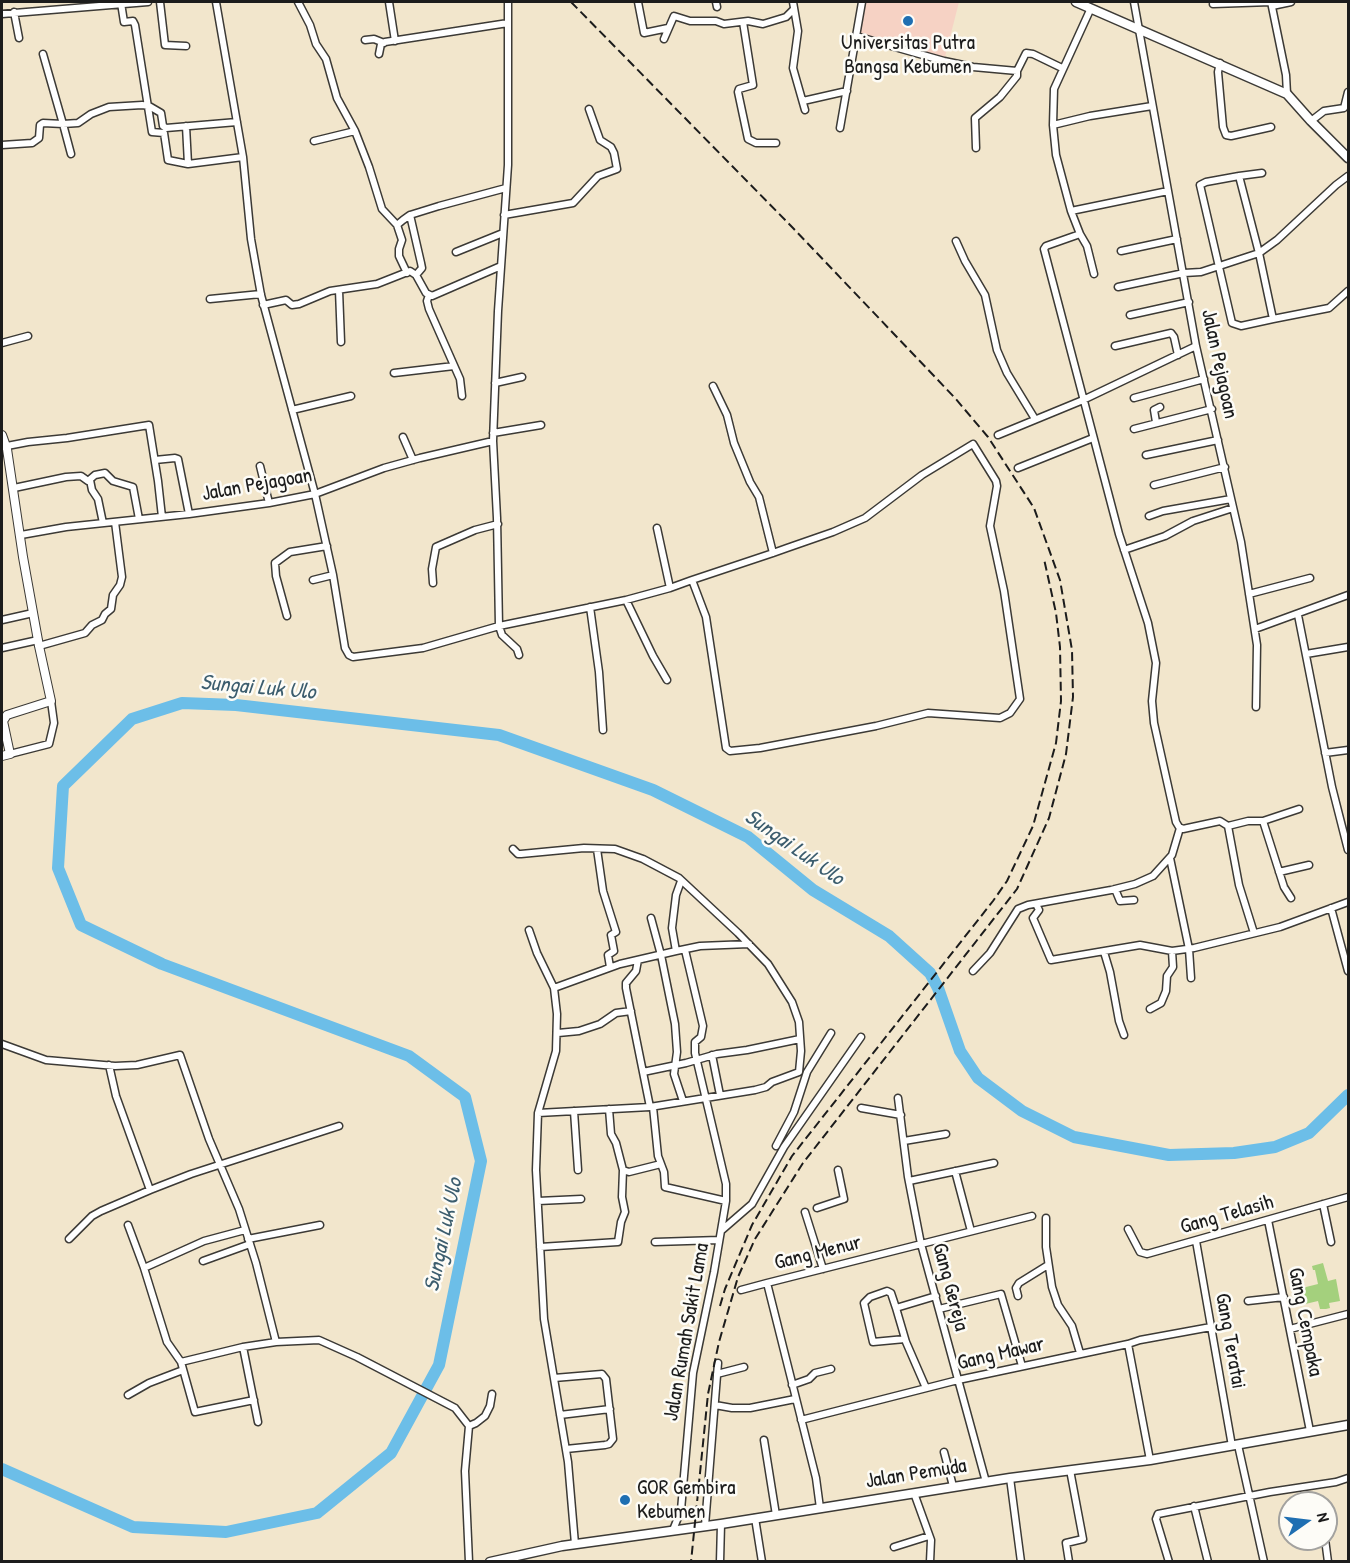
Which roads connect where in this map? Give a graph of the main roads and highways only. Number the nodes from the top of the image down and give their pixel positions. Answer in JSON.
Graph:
{"nodes":[{"id":1,"x":1076,"y":2,"type":"edge"},
{"id":2,"x":1348,"y":158,"type":"edge"},
{"id":3,"x":1348,"y":1425,"type":"edge"},
{"id":4,"x":514,"y":1559,"type":"edge"},
{"id":5,"x":490,"y":1562,"type":"edge"}],
"edges":[{"from":1,"to":2,"type":"main road"},
{"from":3,"to":4,"type":"main road","name":"Jalan Pemuda"},
{"from":4,"to":5,"type":"main road","name":"Jalan Pemuda"}]}
